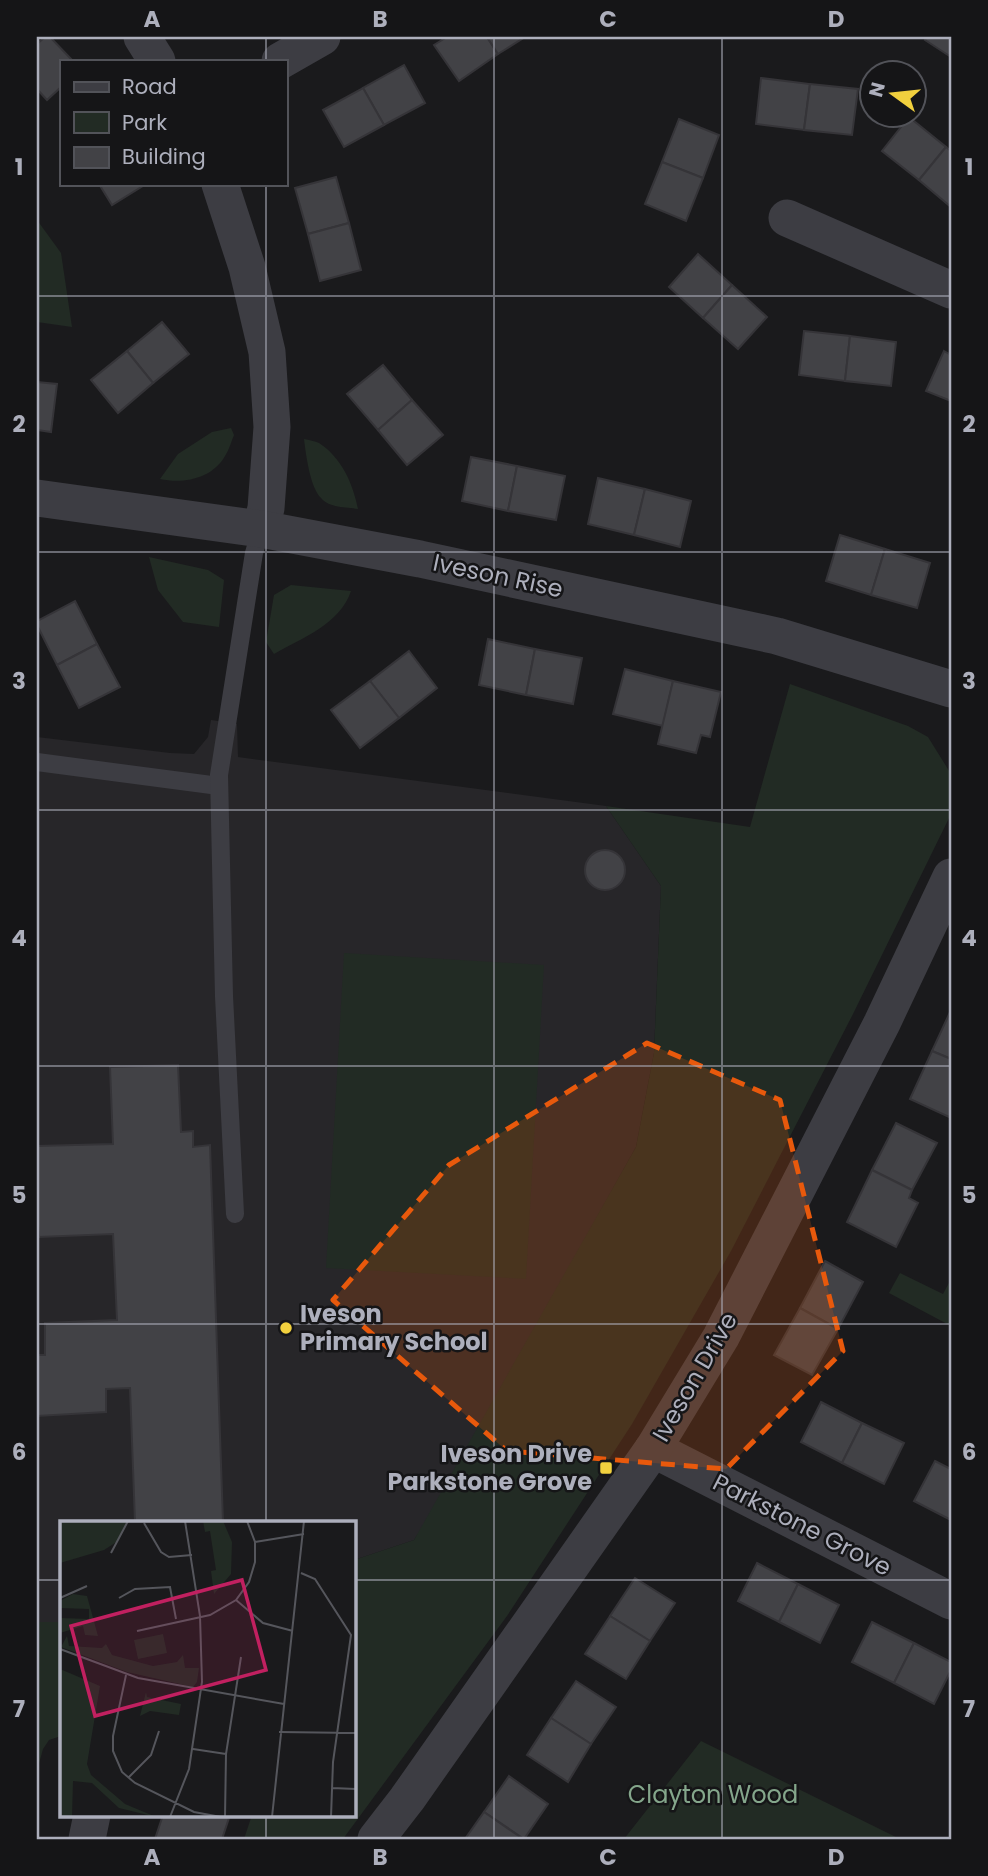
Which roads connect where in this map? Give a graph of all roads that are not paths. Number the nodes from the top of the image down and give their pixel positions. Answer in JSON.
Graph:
{"nodes":[{"id":1,"x":142,"y":37,"type":"edge"},
{"id":2,"x":322,"y":37,"type":"edge"},
{"id":3,"x":156,"y":60,"type":"edge"},
{"id":4,"x":282,"y":60,"type":"edge"},
{"id":5,"x":221,"y":186,"type":"edge"},
{"id":6,"x":787,"y":218,"type":"dead end"},
{"id":7,"x":951,"y":290,"type":"edge"},
{"id":8,"x":37,"y":498,"type":"edge"},
{"id":9,"x":261,"y":529,"type":"junction"},
{"id":10,"x":951,"y":689,"type":"edge"},
{"id":11,"x":37,"y":762,"type":"edge"},
{"id":12,"x":219,"y":786,"type":"junction"},
{"id":13,"x":951,"y":877,"type":"edge"},
{"id":14,"x":235,"y":1214,"type":"dead end"},
{"id":15,"x":653,"y":1449,"type":"junction"},
{"id":16,"x":951,"y":1601,"type":"edge"},
{"id":17,"x":92,"y":1816,"type":"edge"},
{"id":18,"x":87,"y":1839,"type":"edge"},
{"id":19,"x":376,"y":1839,"type":"edge"}],
"edges":[{"from":1,"to":3,"type":"street"},
{"from":2,"to":4,"type":"street"},
{"from":5,"to":9,"type":"street"},
{"from":6,"to":7,"type":"street"},
{"from":8,"to":9,"type":"street","name":"Iveson Rise"},
{"from":9,"to":10,"type":"street","name":"Iveson Rise"},
{"from":9,"to":12,"type":"lane"},
{"from":11,"to":12,"type":"lane"},
{"from":12,"to":14,"type":"lane"},
{"from":13,"to":15,"type":"street","name":"Iveson Drive"},
{"from":15,"to":16,"type":"street","name":"Parkstone Grove"},
{"from":15,"to":19,"type":"street","name":"Iveson Drive"},
{"from":17,"to":18,"type":"street"}]}
